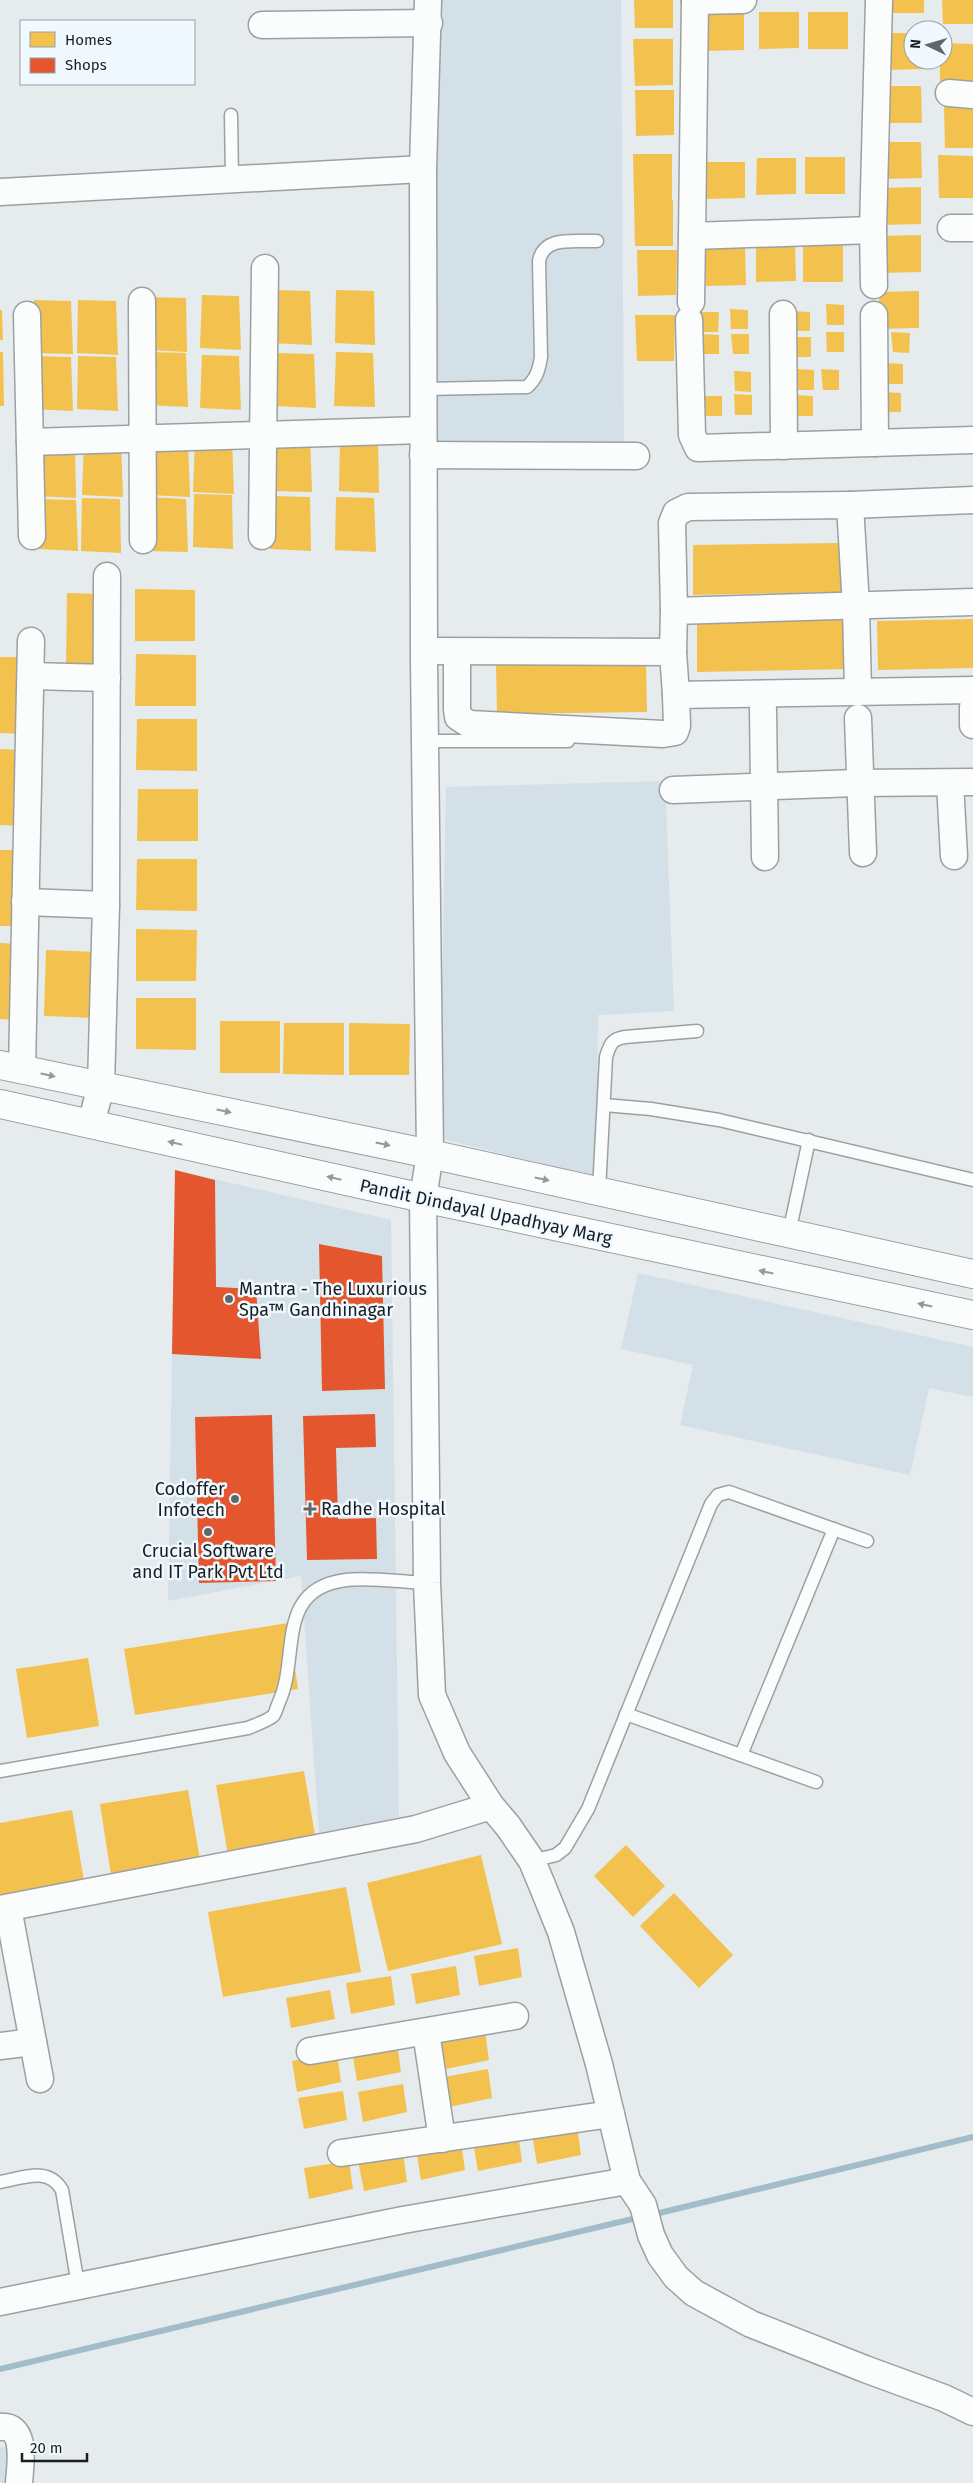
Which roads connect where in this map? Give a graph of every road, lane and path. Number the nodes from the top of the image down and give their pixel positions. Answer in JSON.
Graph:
{"nodes":[{"id":1,"x":743,"y":0,"type":"edge"},
{"id":2,"x":879,"y":0,"type":"edge"},
{"id":3,"x":695,"y":1,"type":"edge"},
{"id":4,"x":428,"y":12,"type":"edge"},
{"id":5,"x":262,"y":25,"type":"dead end"},
{"id":6,"x":232,"y":115,"type":"dead end"},
{"id":7,"x":423,"y":169,"type":"junction"},
{"id":8,"x":232,"y":180,"type":"junction"},
{"id":9,"x":0,"y":192,"type":"edge"},
{"id":10,"x":873,"y":230,"type":"junction"},
{"id":11,"x":692,"y":236,"type":"junction"},
{"id":12,"x":597,"y":241,"type":"dead end"},
{"id":13,"x":265,"y":268,"type":"dead end"},
{"id":14,"x":874,"y":285,"type":"dead end"},
{"id":15,"x":142,"y":301,"type":"dead end"},
{"id":16,"x":783,"y":314,"type":"dead end"},
{"id":17,"x":27,"y":315,"type":"dead end"},
{"id":18,"x":874,"y":315,"type":"dead end"},
{"id":19,"x":424,"y":388,"type":"junction"},
{"id":20,"x":262,"y":435,"type":"junction"},
{"id":21,"x":144,"y":438,"type":"junction"},
{"id":22,"x":973,"y":440,"type":"edge"},
{"id":23,"x":30,"y":442,"type":"junction"},
{"id":24,"x":423,"y":443,"type":"junction"},
{"id":25,"x":875,"y":443,"type":"junction"},
{"id":26,"x":784,"y":446,"type":"junction"},
{"id":27,"x":636,"y":456,"type":"dead end"},
{"id":28,"x":973,"y":500,"type":"edge"},
{"id":29,"x":850,"y":504,"type":"junction"},
{"id":30,"x":32,"y":536,"type":"dead end"},
{"id":31,"x":262,"y":536,"type":"dead end"},
{"id":32,"x":143,"y":540,"type":"dead end"},
{"id":33,"x":107,"y":576,"type":"dead end"},
{"id":34,"x":973,"y":602,"type":"edge"},
{"id":35,"x":856,"y":606,"type":"junction"},
{"id":36,"x":674,"y":611,"type":"junction"},
{"id":37,"x":31,"y":641,"type":"dead end"},
{"id":38,"x":424,"y":651,"type":"junction"},
{"id":39,"x":457,"y":652,"type":"junction"},
{"id":40,"x":673,"y":652,"type":"junction"},
{"id":41,"x":31,"y":676,"type":"junction"},
{"id":42,"x":106,"y":678,"type":"junction"},
{"id":43,"x":973,"y":690,"type":"edge"},
{"id":44,"x":858,"y":692,"type":"junction"},
{"id":45,"x":676,"y":695,"type":"junction"},
{"id":46,"x":972,"y":707,"type":"edge"},
{"id":47,"x":763,"y":709,"type":"dead end"},
{"id":48,"x":858,"y":718,"type":"dead end"},
{"id":49,"x":973,"y":725,"type":"edge"},
{"id":50,"x":425,"y":741,"type":"junction"},
{"id":51,"x":629,"y":741,"type":"dead end"},
{"id":52,"x":962,"y":782,"type":"edge"},
{"id":53,"x":861,"y":784,"type":"junction"},
{"id":54,"x":764,"y":787,"type":"junction"},
{"id":55,"x":673,"y":790,"type":"dead end"},
{"id":56,"x":863,"y":853,"type":"dead end"},
{"id":57,"x":954,"y":856,"type":"dead end"},
{"id":58,"x":765,"y":858,"type":"dead end"},
{"id":59,"x":25,"y":902,"type":"junction"},
{"id":60,"x":106,"y":905,"type":"junction"},
{"id":61,"x":697,"y":1031,"type":"dead end"},
{"id":62,"x":11,"y":1067,"type":"edge"},
{"id":63,"x":102,"y":1086,"type":"junction"},
{"id":64,"x":0,"y":1104,"type":"edge"},
{"id":65,"x":604,"y":1104,"type":"junction"},
{"id":66,"x":91,"y":1124,"type":"junction"},
{"id":67,"x":809,"y":1140,"type":"junction"},
{"id":68,"x":430,"y":1154,"type":"junction"},
{"id":69,"x":973,"y":1180,"type":"edge"},
{"id":70,"x":598,"y":1191,"type":"junction"},
{"id":71,"x":423,"y":1198,"type":"junction"},
{"id":72,"x":789,"y":1233,"type":"junction"},
{"id":73,"x":972,"y":1269,"type":"edge"},
{"id":74,"x":973,"y":1315,"type":"edge"},
{"id":75,"x":834,"y":1530,"type":"junction"},
{"id":76,"x":867,"y":1541,"type":"dead end"},
{"id":77,"x":427,"y":1583,"type":"junction"},
{"id":78,"x":626,"y":1714,"type":"junction"},
{"id":79,"x":741,"y":1755,"type":"junction"},
{"id":80,"x":0,"y":1771,"type":"edge"},
{"id":81,"x":816,"y":1782,"type":"dead end"},
{"id":82,"x":491,"y":1806,"type":"junction"},
{"id":83,"x":532,"y":1861,"type":"junction"},
{"id":84,"x":4,"y":1909,"type":"edge"},
{"id":85,"x":516,"y":2016,"type":"dead end"},
{"id":86,"x":426,"y":2032,"type":"junction"},
{"id":87,"x":34,"y":2042,"type":"junction"},
{"id":88,"x":0,"y":2046,"type":"edge"},
{"id":89,"x":310,"y":2051,"type":"dead end"},
{"id":90,"x":40,"y":2079,"type":"dead end"},
{"id":91,"x":611,"y":2114,"type":"junction"},
{"id":92,"x":442,"y":2139,"type":"junction"},
{"id":93,"x":341,"y":2153,"type":"dead end"},
{"id":94,"x":627,"y":2181,"type":"junction"},
{"id":95,"x":0,"y":2182,"type":"edge"},
{"id":96,"x":78,"y":2286,"type":"junction"},
{"id":97,"x":0,"y":2302,"type":"edge"},
{"id":98,"x":973,"y":2412,"type":"edge"},
{"id":99,"x":0,"y":2427,"type":"edge"},
{"id":100,"x":19,"y":2483,"type":"edge"}],
"edges":[{"from":1,"to":3,"type":"street"},
{"from":2,"to":10,"type":"street"},
{"from":3,"to":11,"type":"street"},
{"from":4,"to":5,"type":"street"},
{"from":4,"to":7,"type":"street"},
{"from":6,"to":8,"type":"lane"},
{"from":7,"to":8,"type":"street"},
{"from":7,"to":19,"type":"street"},
{"from":8,"to":9,"type":"street"},
{"from":10,"to":11,"type":"street"},
{"from":10,"to":14,"type":"street"},
{"from":11,"to":26,"type":"street"},
{"from":12,"to":19,"type":"lane"},
{"from":13,"to":20,"type":"street"},
{"from":15,"to":21,"type":"street"},
{"from":16,"to":26,"type":"street"},
{"from":17,"to":23,"type":"street"},
{"from":18,"to":25,"type":"street"},
{"from":19,"to":24,"type":"street"},
{"from":20,"to":21,"type":"street"},
{"from":20,"to":24,"type":"street"},
{"from":20,"to":31,"type":"street"},
{"from":21,"to":23,"type":"street"},
{"from":21,"to":32,"type":"street"},
{"from":22,"to":25,"type":"street"},
{"from":23,"to":30,"type":"street"},
{"from":24,"to":27,"type":"street"},
{"from":24,"to":38,"type":"street"},
{"from":25,"to":26,"type":"street"},
{"from":28,"to":29,"type":"street"},
{"from":29,"to":35,"type":"street"},
{"from":29,"to":36,"type":"street"},
{"from":33,"to":42,"type":"street"},
{"from":34,"to":35,"type":"street"},
{"from":35,"to":36,"type":"street"},
{"from":35,"to":44,"type":"street"},
{"from":36,"to":40,"type":"street"},
{"from":37,"to":41,"type":"street"},
{"from":38,"to":39,"type":"street"},
{"from":38,"to":50,"type":"street"},
{"from":39,"to":40,"type":"street"},
{"from":39,"to":45,"type":"street"},
{"from":40,"to":45,"type":"street"},
{"from":41,"to":42,"type":"street"},
{"from":41,"to":59,"type":"street"},
{"from":42,"to":60,"type":"street"},
{"from":43,"to":44,"type":"street"},
{"from":44,"to":45,"type":"street"},
{"from":46,"to":49,"type":"street"},
{"from":47,"to":54,"type":"street"},
{"from":48,"to":53,"type":"street"},
{"from":50,"to":51,"type":"lane"},
{"from":50,"to":68,"type":"street"},
{"from":52,"to":53,"type":"street"},
{"from":52,"to":57,"type":"street"},
{"from":53,"to":54,"type":"street"},
{"from":53,"to":56,"type":"street"},
{"from":54,"to":55,"type":"street"},
{"from":54,"to":58,"type":"street"},
{"from":59,"to":60,"type":"street"},
{"from":59,"to":62,"type":"street"},
{"from":60,"to":63,"type":"street"},
{"from":61,"to":65,"type":"lane"},
{"from":62,"to":63,"type":"street","one_way":true},
{"from":63,"to":66,"type":"street"},
{"from":63,"to":68,"type":"street","one_way":true},
{"from":64,"to":66,"type":"street","name":"Pandit Dindayal Upadhyay Marg"},
{"from":65,"to":67,"type":"lane"},
{"from":65,"to":70,"type":"lane"},
{"from":71,"to":66,"type":"street","name":"Pandit Dindayal Upadhyay Marg","one_way":true},
{"from":67,"to":69,"type":"lane"},
{"from":67,"to":72,"type":"lane"},
{"from":68,"to":70,"type":"street","one_way":true},
{"from":68,"to":71,"type":"street"},
{"from":70,"to":72,"type":"street"},
{"from":74,"to":71,"type":"street","name":"Pandit Dindayal Upadhyay Marg","one_way":true},
{"from":71,"to":77,"type":"street"},
{"from":72,"to":73,"type":"street"},
{"from":75,"to":76,"type":"lane"},
{"from":75,"to":78,"type":"lane"},
{"from":75,"to":79,"type":"lane"},
{"from":77,"to":80,"type":"lane"},
{"from":77,"to":82,"type":"street"},
{"from":78,"to":79,"type":"lane"},
{"from":78,"to":83,"type":"lane"},
{"from":79,"to":81,"type":"lane"},
{"from":82,"to":83,"type":"street"},
{"from":82,"to":84,"type":"street"},
{"from":83,"to":91,"type":"street"},
{"from":84,"to":87,"type":"street"},
{"from":85,"to":86,"type":"street"},
{"from":86,"to":89,"type":"street"},
{"from":86,"to":92,"type":"street"},
{"from":87,"to":88,"type":"street"},
{"from":87,"to":90,"type":"street"},
{"from":91,"to":92,"type":"street"},
{"from":91,"to":94,"type":"street"},
{"from":92,"to":93,"type":"street"},
{"from":94,"to":96,"type":"street"},
{"from":94,"to":98,"type":"street"},
{"from":95,"to":96,"type":"lane"},
{"from":96,"to":97,"type":"street"},
{"from":99,"to":100,"type":"street"}]}
